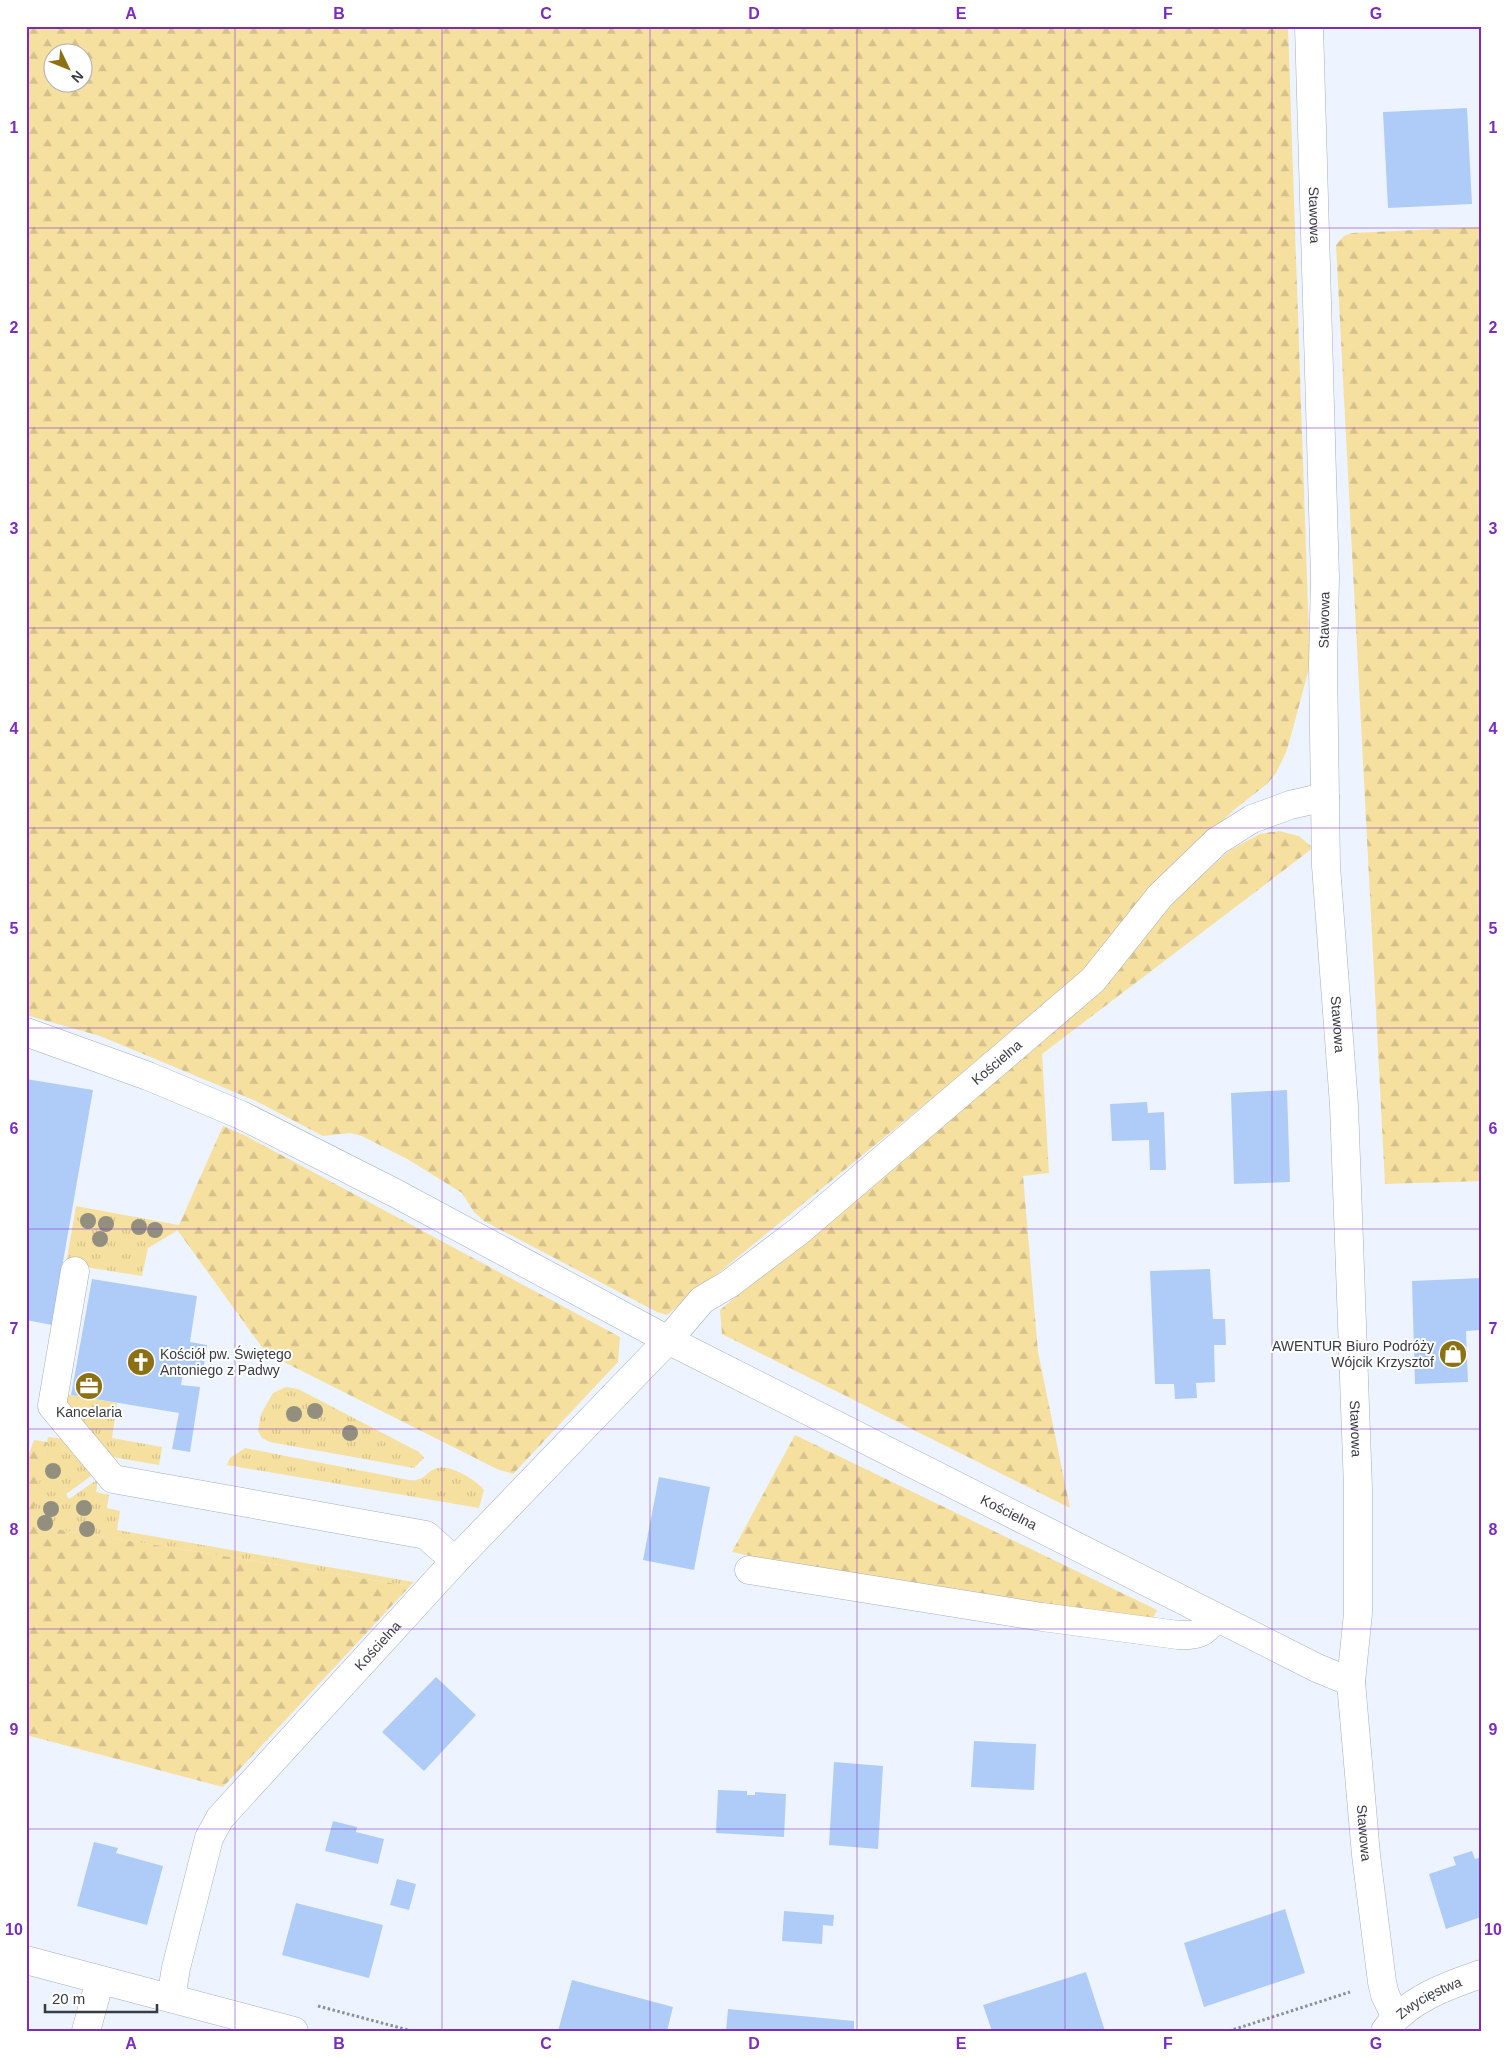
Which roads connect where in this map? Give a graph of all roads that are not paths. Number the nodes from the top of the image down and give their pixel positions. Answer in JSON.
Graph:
{"nodes":[{"id":1,"x":1310,"y":26,"type":"edge"},
{"id":2,"x":1325,"y":797,"type":"junction"},
{"id":3,"x":26,"y":1032,"type":"edge"},
{"id":4,"x":75,"y":1271,"type":"dead end"},
{"id":5,"x":668,"y":1340,"type":"junction"},
{"id":6,"x":455,"y":1561,"type":"junction"},
{"id":7,"x":749,"y":1570,"type":"dead end"},
{"id":8,"x":1216,"y":1617,"type":"junction"},
{"id":9,"x":1351,"y":1682,"type":"junction"},
{"id":10,"x":26,"y":1960,"type":"edge"},
{"id":11,"x":1481,"y":1974,"type":"edge"},
{"id":12,"x":100,"y":1980,"type":"junction"},
{"id":13,"x":171,"y":1998,"type":"junction"},
{"id":14,"x":1391,"y":2024,"type":"edge"},
{"id":15,"x":86,"y":2031,"type":"edge"},
{"id":16,"x":294,"y":2031,"type":"edge"}],
"edges":[{"from":1,"to":2,"type":"street","name":"Stawowa"},
{"from":2,"to":5,"type":"street","name":"Kościelna"},
{"from":2,"to":9,"type":"street","name":"Stawowa"},
{"from":3,"to":5,"type":"street"},
{"from":4,"to":6,"type":"street"},
{"from":5,"to":6,"type":"street","name":"Kościelna"},
{"from":5,"to":8,"type":"street","name":"Kościelna"},
{"from":6,"to":13,"type":"street","name":"Kościelna"},
{"from":7,"to":8,"type":"street"},
{"from":8,"to":9,"type":"street","name":"Kościelna"},
{"from":9,"to":14,"type":"street","name":"Stawowa"},
{"from":10,"to":12,"type":"street"},
{"from":11,"to":14,"type":"street","name":"Zwycięstwa"},
{"from":12,"to":13,"type":"street"},
{"from":12,"to":15,"type":"street"},
{"from":13,"to":16,"type":"street"}]}
